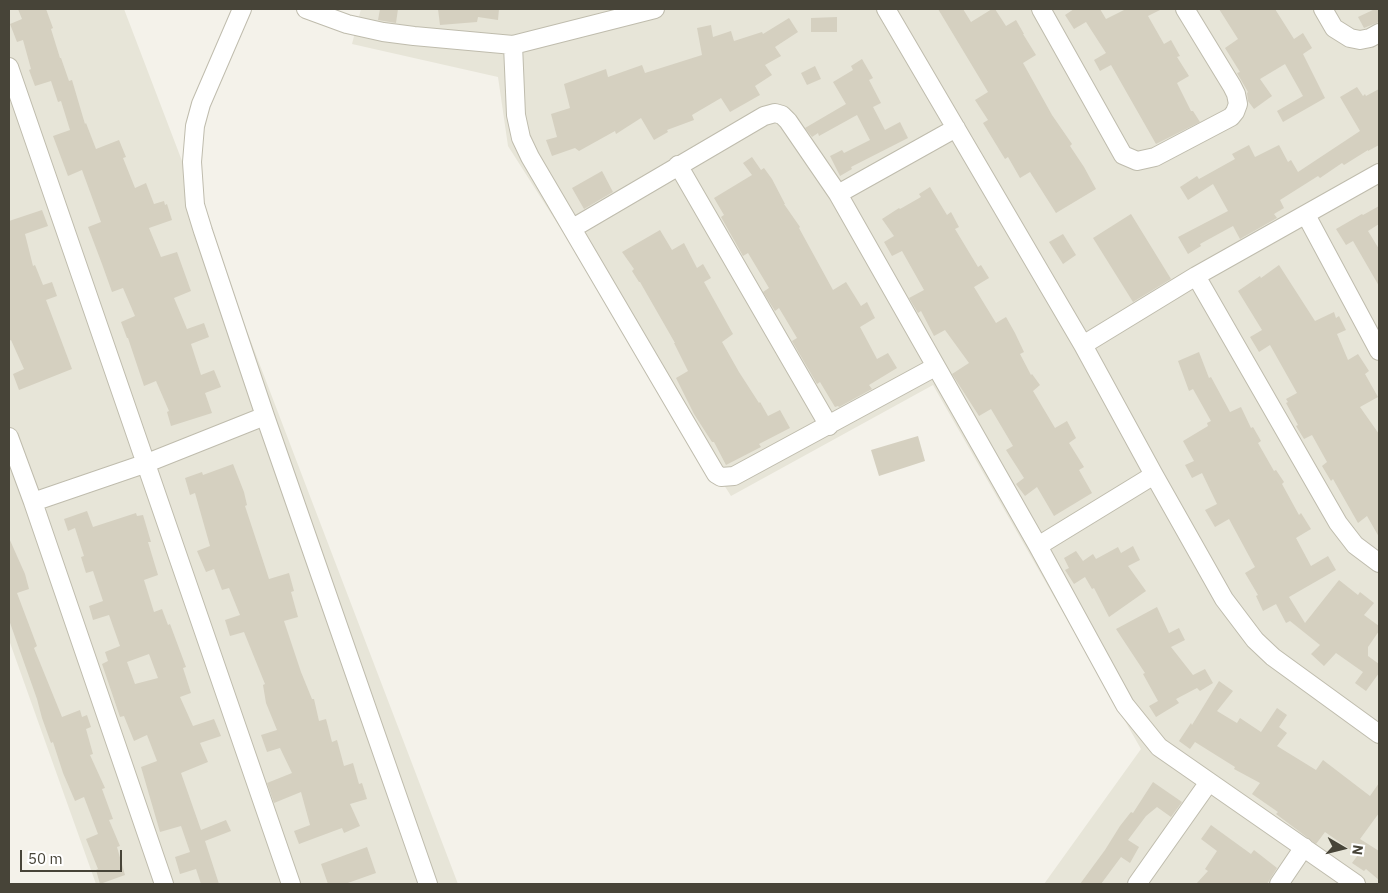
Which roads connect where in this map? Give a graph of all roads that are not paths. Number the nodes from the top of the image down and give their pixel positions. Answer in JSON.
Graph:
{"nodes":[{"id":1,"x":242,"y":9,"type":"edge"},
{"id":2,"x":306,"y":9,"type":"edge"},
{"id":3,"x":655,"y":9,"type":"edge"},
{"id":4,"x":886,"y":9,"type":"edge"},
{"id":5,"x":1040,"y":9,"type":"edge"},
{"id":6,"x":1185,"y":9,"type":"edge"},
{"id":7,"x":1323,"y":9,"type":"edge"},
{"id":8,"x":1379,"y":33,"type":"edge"},
{"id":9,"x":514,"y":45,"type":"junction"},
{"id":10,"x":9,"y":67,"type":"edge"},
{"id":11,"x":956,"y":128,"type":"junction"},
{"id":12,"x":678,"y":166,"type":"junction"},
{"id":13,"x":1379,"y":173,"type":"edge"},
{"id":14,"x":838,"y":194,"type":"junction"},
{"id":15,"x":1306,"y":214,"type":"junction"},
{"id":16,"x":573,"y":228,"type":"junction"},
{"id":17,"x":1196,"y":276,"type":"junction"},
{"id":18,"x":1083,"y":345,"type":"junction"},
{"id":19,"x":1379,"y":351,"type":"edge"},
{"id":20,"x":935,"y":367,"type":"junction"},
{"id":21,"x":265,"y":416,"type":"junction"},
{"id":22,"x":829,"y":426,"type":"junction"},
{"id":23,"x":9,"y":437,"type":"edge"},
{"id":24,"x":147,"y":464,"type":"junction"},
{"id":25,"x":1154,"y":475,"type":"junction"},
{"id":26,"x":33,"y":502,"type":"junction"},
{"id":27,"x":1038,"y":546,"type":"junction"},
{"id":28,"x":1379,"y":563,"type":"edge"},
{"id":29,"x":1379,"y":734,"type":"edge"},
{"id":30,"x":1209,"y":782,"type":"junction"},
{"id":31,"x":1304,"y":847,"type":"junction"},
{"id":32,"x":164,"y":884,"type":"edge"},
{"id":33,"x":291,"y":884,"type":"edge"},
{"id":34,"x":428,"y":884,"type":"edge"},
{"id":35,"x":1137,"y":884,"type":"edge"},
{"id":36,"x":1279,"y":884,"type":"edge"},
{"id":37,"x":1356,"y":884,"type":"edge"}],
"edges":[{"from":1,"to":21,"type":"street"},
{"from":2,"to":9,"type":"street"},
{"from":3,"to":9,"type":"street"},
{"from":4,"to":11,"type":"street"},
{"from":5,"to":6,"type":"street"},
{"from":7,"to":8,"type":"street"},
{"from":9,"to":16,"type":"street"},
{"from":10,"to":24,"type":"street"},
{"from":11,"to":14,"type":"street"},
{"from":11,"to":18,"type":"street"},
{"from":12,"to":14,"type":"street"},
{"from":12,"to":16,"type":"street"},
{"from":12,"to":22,"type":"street"},
{"from":13,"to":15,"type":"street"},
{"from":14,"to":20,"type":"street"},
{"from":15,"to":17,"type":"street"},
{"from":15,"to":19,"type":"street"},
{"from":16,"to":22,"type":"street"},
{"from":17,"to":18,"type":"street"},
{"from":17,"to":28,"type":"street"},
{"from":18,"to":25,"type":"street"},
{"from":20,"to":22,"type":"street"},
{"from":20,"to":27,"type":"street"},
{"from":21,"to":24,"type":"street"},
{"from":21,"to":34,"type":"street"},
{"from":23,"to":26,"type":"street"},
{"from":24,"to":26,"type":"street"},
{"from":24,"to":33,"type":"street"},
{"from":25,"to":27,"type":"street"},
{"from":25,"to":29,"type":"street"},
{"from":26,"to":32,"type":"street"},
{"from":27,"to":30,"type":"street"},
{"from":30,"to":31,"type":"street"},
{"from":30,"to":35,"type":"street"},
{"from":31,"to":36,"type":"street"},
{"from":31,"to":37,"type":"street"}]}
